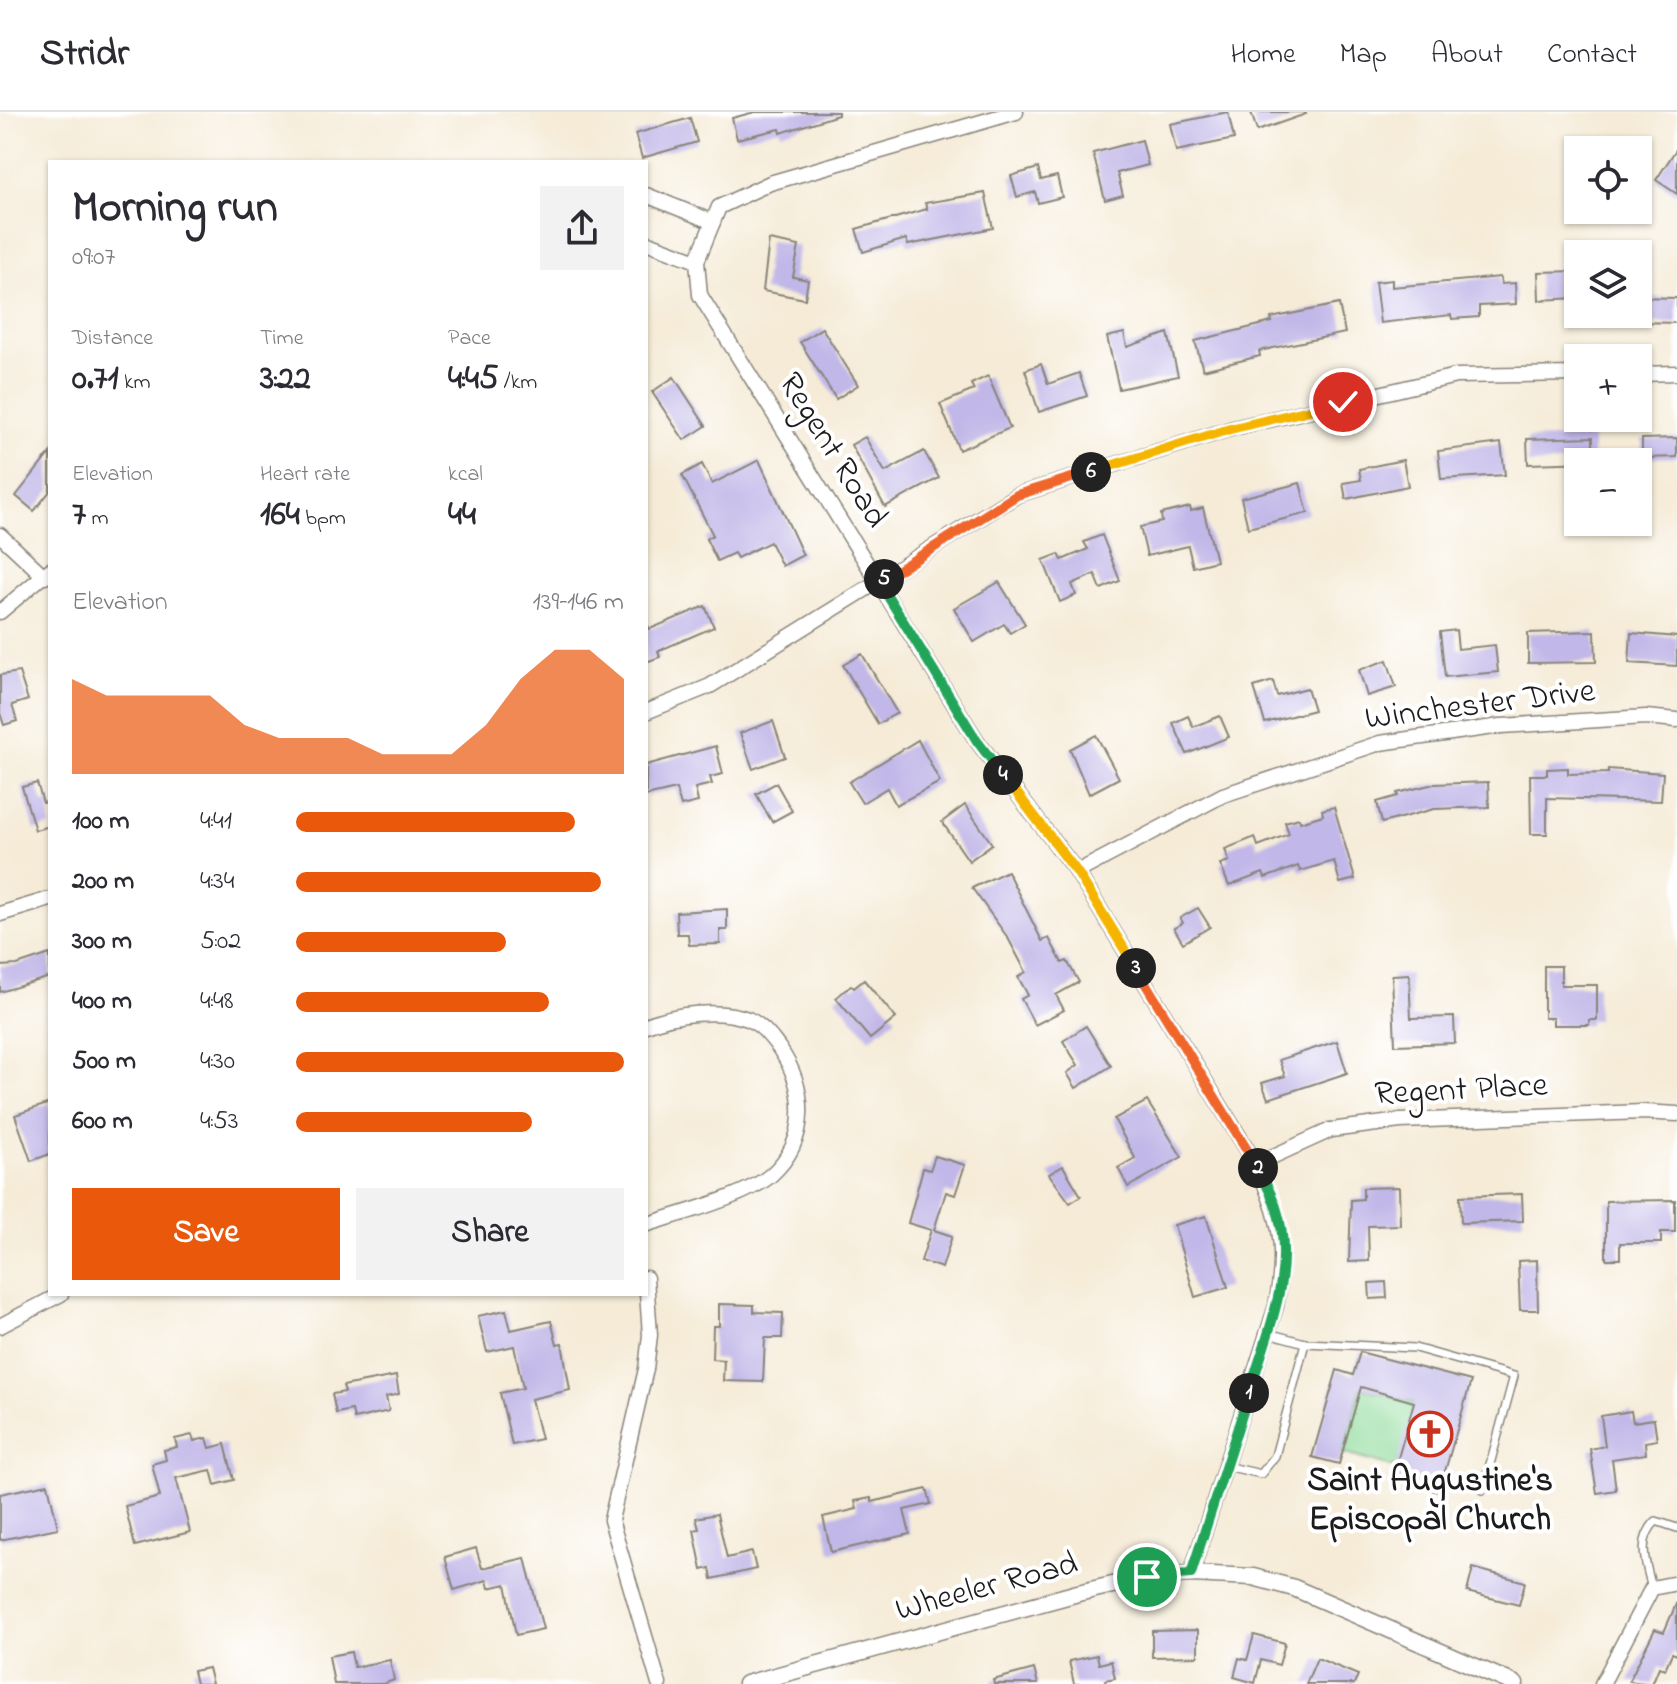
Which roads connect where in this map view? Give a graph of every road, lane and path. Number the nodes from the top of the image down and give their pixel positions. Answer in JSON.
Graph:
{"nodes":[{"id":1,"x":1016,"y":112,"type":"edge"},
{"id":2,"x":648,"y":196,"type":"edge"},
{"id":3,"x":713,"y":222,"type":"junction"},
{"id":4,"x":648,"y":243,"type":"edge"},
{"id":5,"x":697,"y":261,"type":"junction"},
{"id":6,"x":1677,"y":373,"type":"edge"},
{"id":7,"x":1564,"y":374,"type":"edge"},
{"id":8,"x":1652,"y":374,"type":"edge"},
{"id":9,"x":0,"y":535,"type":"edge"},
{"id":10,"x":48,"y":574,"type":"edge"},
{"id":11,"x":879,"y":582,"type":"junction"},
{"id":12,"x":0,"y":612,"type":"edge"},
{"id":13,"x":648,"y":711,"type":"edge"},
{"id":14,"x":1677,"y":720,"type":"edge"},
{"id":15,"x":1077,"y":872,"type":"junction"},
{"id":16,"x":48,"y":900,"type":"edge"},
{"id":17,"x":0,"y":914,"type":"edge"},
{"id":18,"x":648,"y":1025,"type":"edge"},
{"id":19,"x":1677,"y":1114,"type":"edge"},
{"id":20,"x":1256,"y":1164,"type":"junction"},
{"id":21,"x":648,"y":1224,"type":"edge"},
{"id":22,"x":57,"y":1296,"type":"edge"},
{"id":23,"x":647,"y":1296,"type":"edge"},
{"id":24,"x":0,"y":1326,"type":"edge"},
{"id":25,"x":1268,"y":1333,"type":"junction"},
{"id":26,"x":1305,"y":1343,"type":"junction"},
{"id":27,"x":1226,"y":1466,"type":"junction"},
{"id":28,"x":1483,"y":1490,"type":"dead end"},
{"id":29,"x":1677,"y":1528,"type":"edge"},
{"id":30,"x":1191,"y":1574,"type":"junction"},
{"id":31,"x":1677,"y":1583,"type":"edge"},
{"id":32,"x":1652,"y":1588,"type":"junction"},
{"id":33,"x":659,"y":1684,"type":"edge"},
{"id":34,"x":746,"y":1684,"type":"edge"},
{"id":35,"x":1515,"y":1684,"type":"edge"},
{"id":36,"x":1602,"y":1684,"type":"edge"}],
"edges":[{"from":1,"to":3,"type":"street"},
{"from":2,"to":3,"type":"street"},
{"from":3,"to":5,"type":"street"},
{"from":4,"to":5,"type":"street"},
{"from":5,"to":11,"type":"street","name":"Regent Road"},
{"from":6,"to":8,"type":"street"},
{"from":7,"to":11,"type":"street"},
{"from":9,"to":10,"type":"street"},
{"from":10,"to":12,"type":"street"},
{"from":11,"to":13,"type":"street"},
{"from":11,"to":15,"type":"street","name":"Regent Road"},
{"from":14,"to":15,"type":"street","name":"Winchester Drive"},
{"from":15,"to":20,"type":"street","name":"Regent Road"},
{"from":16,"to":17,"type":"street"},
{"from":18,"to":21,"type":"street"},
{"from":19,"to":20,"type":"street","name":"Regent Place"},
{"from":20,"to":25,"type":"street","name":"Regent Road"},
{"from":22,"to":24,"type":"street"},
{"from":23,"to":33,"type":"street"},
{"from":25,"to":26,"type":"lane"},
{"from":25,"to":27,"type":"street","name":"Regent Road"},
{"from":26,"to":27,"type":"lane"},
{"from":26,"to":28,"type":"lane"},
{"from":27,"to":30,"type":"street","name":"Regent Road"},
{"from":29,"to":32,"type":"lane"},
{"from":30,"to":34,"type":"street","name":"Wheeler Road"},
{"from":30,"to":35,"type":"street","name":"Wheeler Road"},
{"from":31,"to":32,"type":"street"},
{"from":32,"to":36,"type":"street"}]}
